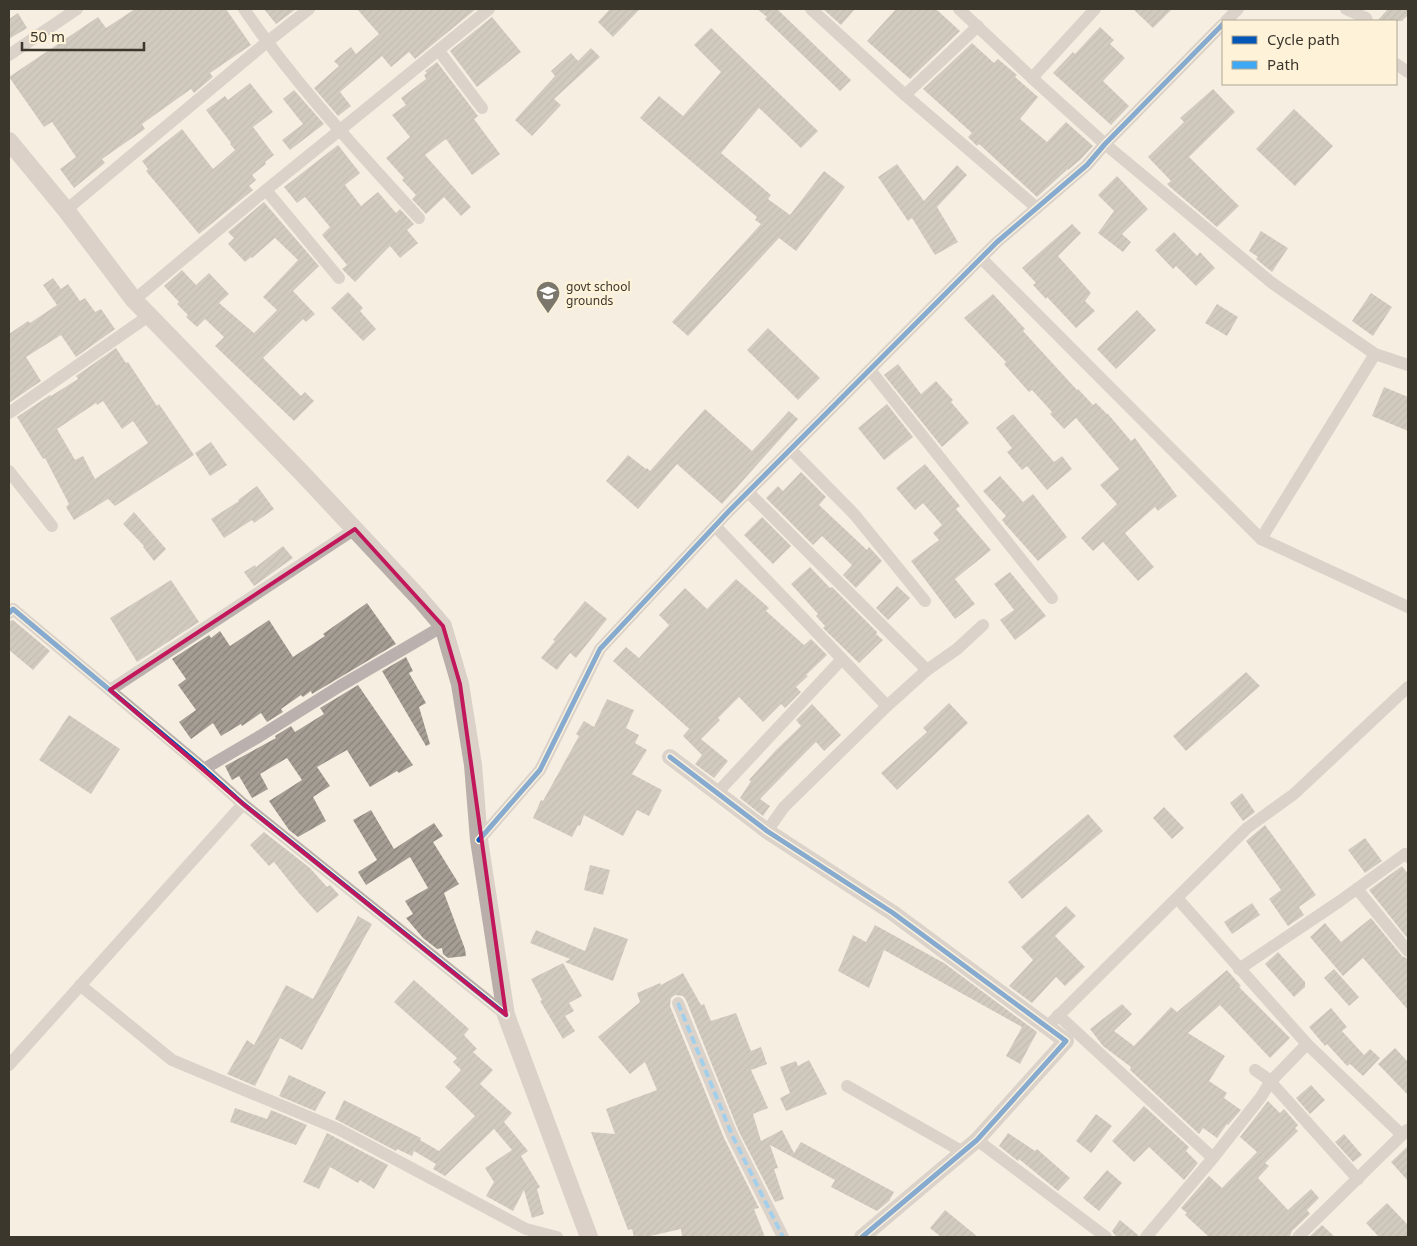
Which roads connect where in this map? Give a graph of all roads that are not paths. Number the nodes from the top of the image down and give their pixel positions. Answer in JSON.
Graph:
{"nodes":[{"id":1,"x":77,"y":9,"type":"edge"},
{"id":2,"x":244,"y":9,"type":"edge"},
{"id":3,"x":309,"y":9,"type":"edge"},
{"id":4,"x":810,"y":9,"type":"edge"},
{"id":5,"x":959,"y":9,"type":"edge"},
{"id":6,"x":1095,"y":9,"type":"edge"},
{"id":7,"x":1238,"y":9,"type":"edge"},
{"id":8,"x":1346,"y":9,"type":"edge"},
{"id":9,"x":484,"y":10,"type":"edge"},
{"id":10,"x":1226,"y":20,"type":"edge"},
{"id":11,"x":1367,"y":20,"type":"edge"},
{"id":12,"x":1222,"y":24,"type":"edge"},
{"id":13,"x":978,"y":26,"type":"junction"},
{"id":14,"x":266,"y":42,"type":"junction"},
{"id":15,"x":439,"y":51,"type":"junction"},
{"id":16,"x":9,"y":55,"type":"edge"},
{"id":17,"x":1397,"y":65,"type":"edge"},
{"id":18,"x":1408,"y":72,"type":"edge"},
{"id":19,"x":1032,"y":78,"type":"junction"},
{"id":20,"x":905,"y":95,"type":"junction"},
{"id":21,"x":482,"y":108,"type":"dead end"},
{"id":22,"x":339,"y":131,"type":"junction"},
{"id":23,"x":9,"y":141,"type":"edge"},
{"id":24,"x":1105,"y":144,"type":"junction"},
{"id":25,"x":266,"y":190,"type":"junction"},
{"id":26,"x":1037,"y":208,"type":"junction"},
{"id":27,"x":66,"y":210,"type":"junction"},
{"id":28,"x":419,"y":218,"type":"dead end"},
{"id":29,"x":981,"y":258,"type":"junction"},
{"id":30,"x":339,"y":278,"type":"dead end"},
{"id":31,"x":134,"y":300,"type":"junction"},
{"id":32,"x":150,"y":315,"type":"junction"},
{"id":33,"x":1375,"y":354,"type":"junction"},
{"id":34,"x":1408,"y":365,"type":"edge"},
{"id":35,"x":870,"y":370,"type":"junction"},
{"id":36,"x":9,"y":413,"type":"edge"},
{"id":37,"x":791,"y":450,"type":"junction"},
{"id":38,"x":9,"y":471,"type":"edge"},
{"id":39,"x":748,"y":492,"type":"junction"},
{"id":40,"x":52,"y":526,"type":"dead end"},
{"id":41,"x":715,"y":526,"type":"junction"},
{"id":42,"x":355,"y":529,"type":"junction"},
{"id":43,"x":1261,"y":538,"type":"junction"},
{"id":44,"x":1052,"y":598,"type":"dead end"},
{"id":45,"x":925,"y":601,"type":"dead end"},
{"id":46,"x":1408,"y":607,"type":"edge"},
{"id":47,"x":9,"y":613,"type":"edge"},
{"id":48,"x":983,"y":625,"type":"dead end"},
{"id":49,"x":443,"y":626,"type":"junction"},
{"id":50,"x":842,"y":659,"type":"junction"},
{"id":51,"x":927,"y":670,"type":"junction"},
{"id":52,"x":1408,"y":687,"type":"edge"},
{"id":53,"x":110,"y":690,"type":"junction"},
{"id":54,"x":887,"y":706,"type":"junction"},
{"id":55,"x":670,"y":757,"type":"dead end"},
{"id":56,"x":204,"y":768,"type":"junction"},
{"id":57,"x":717,"y":793,"type":"junction"},
{"id":58,"x":243,"y":804,"type":"junction"},
{"id":59,"x":767,"y":831,"type":"junction"},
{"id":60,"x":479,"y":840,"type":"junction"},
{"id":61,"x":1408,"y":857,"type":"edge"},
{"id":62,"x":1358,"y":889,"type":"junction"},
{"id":63,"x":1177,"y":898,"type":"junction"},
{"id":64,"x":1408,"y":951,"type":"edge"},
{"id":65,"x":1239,"y":969,"type":"junction"},
{"id":66,"x":80,"y":985,"type":"junction"},
{"id":67,"x":678,"y":1002,"type":"dead end"},
{"id":68,"x":506,"y":1015,"type":"junction"},
{"id":69,"x":1052,"y":1021,"type":"junction"},
{"id":70,"x":1307,"y":1044,"type":"junction"},
{"id":71,"x":9,"y":1065,"type":"edge"},
{"id":72,"x":1255,"y":1070,"type":"dead end"},
{"id":73,"x":1270,"y":1082,"type":"junction"},
{"id":74,"x":847,"y":1086,"type":"dead end"},
{"id":75,"x":1405,"y":1132,"type":"edge"},
{"id":76,"x":977,"y":1140,"type":"junction"},
{"id":77,"x":963,"y":1152,"type":"junction"},
{"id":78,"x":1213,"y":1158,"type":"junction"},
{"id":79,"x":1358,"y":1179,"type":"junction"},
{"id":80,"x":557,"y":1237,"type":"edge"},
{"id":81,"x":589,"y":1237,"type":"edge"},
{"id":82,"x":783,"y":1237,"type":"edge"},
{"id":83,"x":862,"y":1237,"type":"edge"},
{"id":84,"x":1106,"y":1237,"type":"edge"},
{"id":85,"x":1146,"y":1237,"type":"edge"},
{"id":86,"x":1298,"y":1237,"type":"edge"}],
"edges":[{"from":1,"to":16,"type":"street"},
{"from":2,"to":14,"type":"street"},
{"from":3,"to":14,"type":"street"},
{"from":4,"to":20,"type":"street"},
{"from":5,"to":13,"type":"street"},
{"from":6,"to":19,"type":"street"},
{"from":7,"to":10,"type":"street"},
{"from":8,"to":11,"type":"street"},
{"from":9,"to":15,"type":"street"},
{"from":12,"to":24,"type":"street"},
{"from":13,"to":19,"type":"street"},
{"from":13,"to":20,"type":"street"},
{"from":14,"to":22,"type":"street"},
{"from":14,"to":27,"type":"street"},
{"from":15,"to":21,"type":"street"},
{"from":15,"to":22,"type":"street"},
{"from":17,"to":18,"type":"street"},
{"from":19,"to":24,"type":"street"},
{"from":20,"to":26,"type":"street"},
{"from":22,"to":25,"type":"street"},
{"from":22,"to":28,"type":"street"},
{"from":23,"to":27,"type":"main road"},
{"from":24,"to":26,"type":"street"},
{"from":24,"to":33,"type":"street"},
{"from":25,"to":30,"type":"street"},
{"from":25,"to":31,"type":"street"},
{"from":26,"to":29,"type":"street"},
{"from":27,"to":31,"type":"main road"},
{"from":29,"to":35,"type":"street"},
{"from":29,"to":43,"type":"street"},
{"from":31,"to":32,"type":"main road"},
{"from":32,"to":36,"type":"street"},
{"from":32,"to":42,"type":"main road"},
{"from":33,"to":34,"type":"street"},
{"from":33,"to":43,"type":"street"},
{"from":35,"to":37,"type":"street"},
{"from":35,"to":44,"type":"street"},
{"from":37,"to":39,"type":"street"},
{"from":37,"to":45,"type":"street"},
{"from":38,"to":40,"type":"street"},
{"from":39,"to":41,"type":"street"},
{"from":39,"to":51,"type":"street"},
{"from":41,"to":50,"type":"street"},
{"from":41,"to":60,"type":"street"},
{"from":42,"to":49,"type":"main road"},
{"from":42,"to":53,"type":"street"},
{"from":43,"to":46,"type":"street"},
{"from":47,"to":53,"type":"street"},
{"from":48,"to":51,"type":"street"},
{"from":49,"to":56,"type":"street"},
{"from":49,"to":60,"type":"main road"},
{"from":50,"to":54,"type":"street"},
{"from":50,"to":57,"type":"street"},
{"from":51,"to":54,"type":"street"},
{"from":52,"to":63,"type":"street"},
{"from":53,"to":56,"type":"street"},
{"from":54,"to":59,"type":"street"},
{"from":55,"to":57,"type":"street"},
{"from":56,"to":58,"type":"street"},
{"from":57,"to":59,"type":"street"},
{"from":58,"to":66,"type":"street"},
{"from":58,"to":68,"type":"street"},
{"from":59,"to":69,"type":"street"},
{"from":60,"to":68,"type":"main road"},
{"from":61,"to":62,"type":"street"},
{"from":62,"to":64,"type":"street"},
{"from":62,"to":65,"type":"street"},
{"from":63,"to":65,"type":"street"},
{"from":63,"to":69,"type":"street"},
{"from":65,"to":70,"type":"street"},
{"from":66,"to":71,"type":"street"},
{"from":66,"to":80,"type":"street"},
{"from":67,"to":82,"type":"street"},
{"from":68,"to":81,"type":"main road"},
{"from":69,"to":76,"type":"street"},
{"from":69,"to":78,"type":"street"},
{"from":70,"to":73,"type":"street"},
{"from":70,"to":75,"type":"street"},
{"from":72,"to":73,"type":"street"},
{"from":73,"to":78,"type":"street"},
{"from":73,"to":79,"type":"street"},
{"from":74,"to":77,"type":"street"},
{"from":75,"to":79,"type":"street"},
{"from":76,"to":77,"type":"street"},
{"from":76,"to":84,"type":"street"},
{"from":77,"to":83,"type":"street"},
{"from":78,"to":85,"type":"street"},
{"from":79,"to":86,"type":"street"}]}
